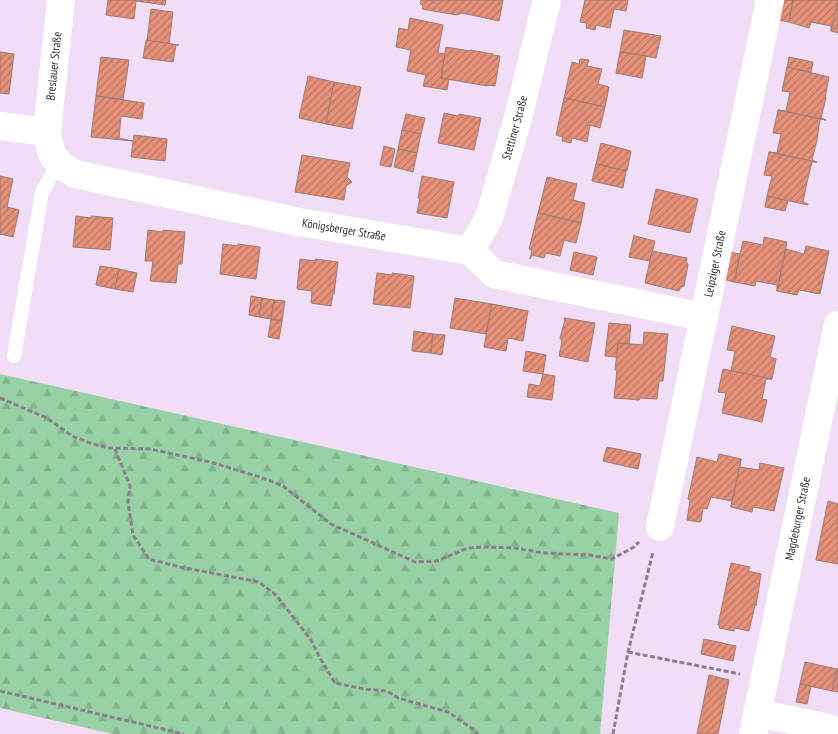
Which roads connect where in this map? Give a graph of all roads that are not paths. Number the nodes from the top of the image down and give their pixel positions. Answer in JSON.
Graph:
{"nodes":[{"id":1,"x":61,"y":0,"type":"edge"},
{"id":2,"x":546,"y":0,"type":"edge"},
{"id":3,"x":770,"y":0,"type":"edge"},
{"id":4,"x":0,"y":126,"type":"edge"},
{"id":5,"x":47,"y":132,"type":"junction"},
{"id":6,"x":58,"y":164,"type":"junction"},
{"id":7,"x":470,"y":251,"type":"junction"},
{"id":8,"x":704,"y":317,"type":"junction"},
{"id":9,"x":838,"y":326,"type":"edge"},
{"id":10,"x":14,"y":356,"type":"dead end"},
{"id":11,"x":660,"y":527,"type":"road end"},
{"id":12,"x":755,"y":723,"type":"edge"},
{"id":13,"x":828,"y":734,"type":"edge"}],
"edges":[{"from":1,"to":5,"type":"street","name":"Breslauer Straße"},
{"from":2,"to":7,"type":"street","name":"Stettiner Straße"},
{"from":3,"to":8,"type":"street","name":"Leipziger Straße"},
{"from":4,"to":5,"type":"street"},
{"from":5,"to":6,"type":"street"},
{"from":6,"to":7,"type":"street","name":"Königsberger Straße"},
{"from":6,"to":10,"type":"lane"},
{"from":7,"to":8,"type":"street"},
{"from":8,"to":11,"type":"street","name":"Leipziger Straße"},
{"from":9,"to":12,"type":"street","name":"Magdeburger Straße"},
{"from":12,"to":13,"type":"street","name":"Magdeburger Straße"}]}
